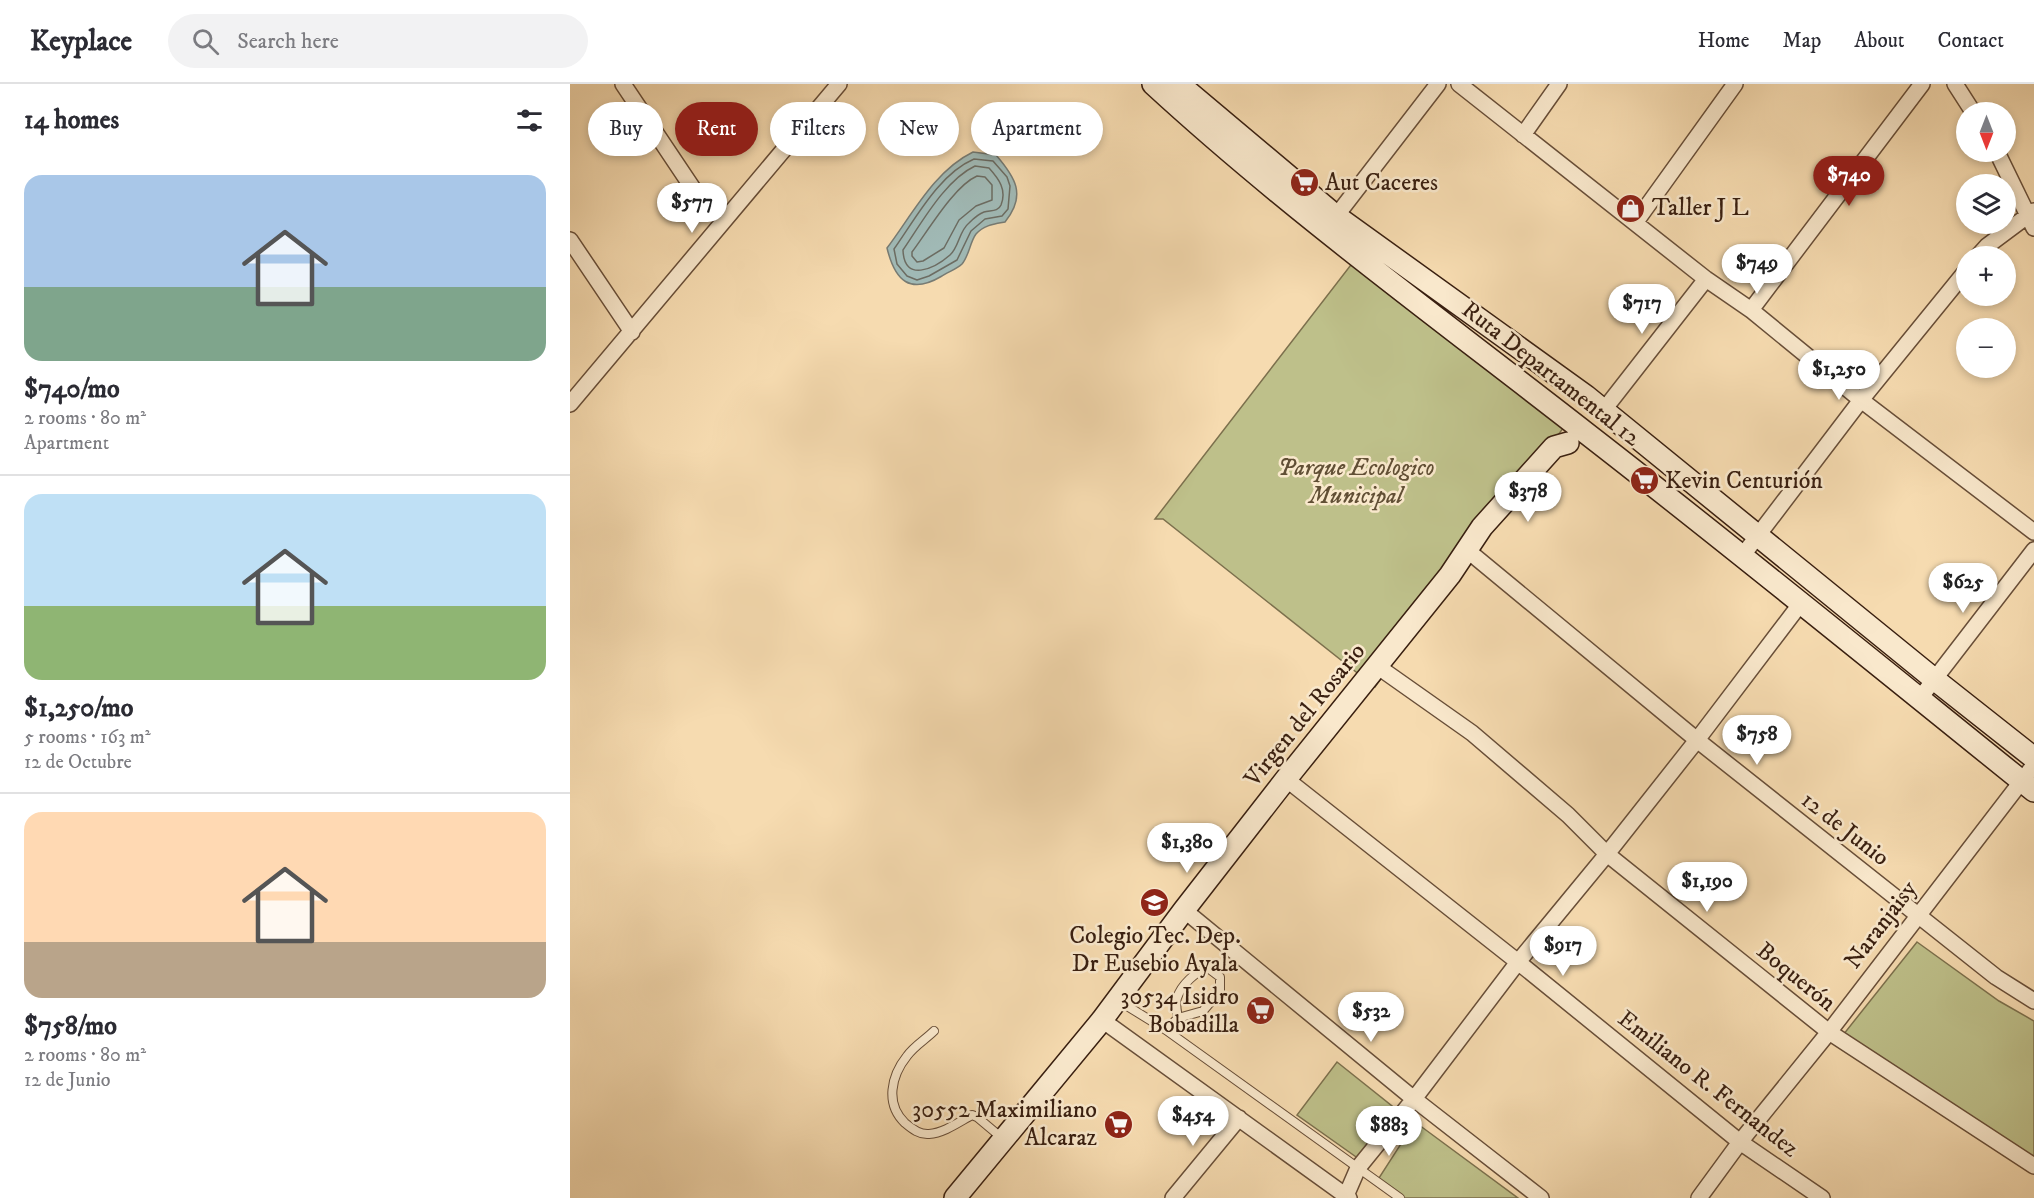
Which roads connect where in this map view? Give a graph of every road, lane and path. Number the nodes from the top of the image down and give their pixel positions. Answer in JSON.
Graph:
{"nodes":[{"id":1,"x":623,"y":84,"type":"edge"},
{"id":2,"x":839,"y":84,"type":"edge"},
{"id":3,"x":1153,"y":84,"type":"edge"},
{"id":4,"x":1438,"y":84,"type":"edge"},
{"id":5,"x":1459,"y":84,"type":"edge"},
{"id":6,"x":1559,"y":84,"type":"edge"},
{"id":7,"x":1735,"y":84,"type":"edge"},
{"id":8,"x":1922,"y":84,"type":"edge"},
{"id":9,"x":1955,"y":84,"type":"edge"},
{"id":10,"x":1178,"y":88,"type":"edge"},
{"id":11,"x":1967,"y":102,"type":"edge"},
{"id":12,"x":1523,"y":135,"type":"junction"},
{"id":13,"x":2003,"y":162,"type":"edge"},
{"id":14,"x":700,"y":199,"type":"dead end"},
{"id":15,"x":2031,"y":212,"type":"edge"},
{"id":16,"x":1635,"y":223,"type":"junction"},
{"id":17,"x":1331,"y":224,"type":"junction"},
{"id":18,"x":2034,"y":228,"type":"edge"},
{"id":19,"x":570,"y":240,"type":"edge"},
{"id":20,"x":1987,"y":246,"type":"edge"},
{"id":21,"x":1706,"y":279,"type":"junction"},
{"id":22,"x":1956,"y":283,"type":"edge"},
{"id":23,"x":1751,"y":310,"type":"junction"},
{"id":24,"x":633,"y":332,"type":"junction"},
{"id":25,"x":1860,"y":400,"type":"junction"},
{"id":26,"x":570,"y":404,"type":"edge"},
{"id":27,"x":1603,"y":411,"type":"junction"},
{"id":28,"x":1575,"y":436,"type":"junction"},
{"id":29,"x":2034,"y":532,"type":"edge"},
{"id":30,"x":1756,"y":536,"type":"junction"},
{"id":31,"x":2034,"y":550,"type":"edge"},
{"id":32,"x":1469,"y":552,"type":"junction"},
{"id":33,"x":1743,"y":555,"type":"junction"},
{"id":34,"x":1801,"y":603,"type":"junction"},
{"id":35,"x":1377,"y":666,"type":"junction"},
{"id":36,"x":1934,"y":680,"type":"junction"},
{"id":37,"x":1920,"y":698,"type":"junction"},
{"id":38,"x":1697,"y":740,"type":"junction"},
{"id":39,"x":2034,"y":758,"type":"edge"},
{"id":40,"x":1286,"y":779,"type":"junction"},
{"id":41,"x":2030,"y":779,"type":"edge"},
{"id":42,"x":1607,"y":854,"type":"junction"},
{"id":43,"x":1184,"y":910,"type":"junction"},
{"id":44,"x":1917,"y":915,"type":"junction"},
{"id":45,"x":1518,"y":962,"type":"junction"},
{"id":46,"x":1117,"y":999,"type":"junction"},
{"id":47,"x":2034,"y":1000,"type":"edge"},
{"id":48,"x":1178,"y":1018,"type":"junction"},
{"id":49,"x":1102,"y":1020,"type":"junction"},
{"id":50,"x":1166,"y":1030,"type":"junction"},
{"id":51,"x":934,"y":1031,"type":"dead end"},
{"id":52,"x":1828,"y":1032,"type":"junction"},
{"id":53,"x":1414,"y":1099,"type":"junction"},
{"id":54,"x":1239,"y":1118,"type":"junction"},
{"id":55,"x":1003,"y":1139,"type":"junction"},
{"id":56,"x":1740,"y":1142,"type":"junction"},
{"id":57,"x":2034,"y":1166,"type":"edge"},
{"id":58,"x":1358,"y":1168,"type":"junction"},
{"id":59,"x":955,"y":1198,"type":"edge"},
{"id":60,"x":1173,"y":1198,"type":"edge"},
{"id":61,"x":1347,"y":1198,"type":"edge"},
{"id":62,"x":1400,"y":1198,"type":"edge"},
{"id":63,"x":1541,"y":1198,"type":"edge"},
{"id":64,"x":1699,"y":1198,"type":"edge"},
{"id":65,"x":1822,"y":1198,"type":"edge"}],
"edges":[{"from":1,"to":14,"type":"street"},
{"from":2,"to":24,"type":"street"},
{"from":3,"to":10,"type":"main road","name":"Ruta Departamental 12"},
{"from":4,"to":17,"type":"street"},
{"from":5,"to":12,"type":"street"},
{"from":6,"to":12,"type":"street"},
{"from":7,"to":16,"type":"street"},
{"from":8,"to":23,"type":"street"},
{"from":9,"to":11,"type":"street"},
{"from":10,"to":17,"type":"main road","name":"Ruta Departamental 12"},
{"from":12,"to":16,"type":"street"},
{"from":13,"to":15,"type":"street"},
{"from":15,"to":18,"type":"street"},
{"from":15,"to":20,"type":"street"},
{"from":16,"to":21,"type":"street"},
{"from":17,"to":27,"type":"main road","name":"Ruta Departamental 12"},
{"from":17,"to":28,"type":"main road","name":"Ruta Departamental 12"},
{"from":19,"to":24,"type":"street"},
{"from":21,"to":23,"type":"street"},
{"from":21,"to":27,"type":"street"},
{"from":22,"to":25,"type":"street"},
{"from":23,"to":25,"type":"street"},
{"from":24,"to":26,"type":"street"},
{"from":25,"to":29,"type":"street"},
{"from":25,"to":30,"type":"street"},
{"from":27,"to":28,"type":"main road","name":"Virgen del Rosario"},
{"from":27,"to":30,"type":"main road","name":"Ruta Departamental 12"},
{"from":28,"to":32,"type":"main road","name":"Virgen del Rosario"},
{"from":28,"to":33,"type":"main road","name":"Ruta Departamental 12"},
{"from":30,"to":33,"type":"street"},
{"from":30,"to":36,"type":"main road","name":"Ruta Departamental 12"},
{"from":31,"to":36,"type":"street"},
{"from":32,"to":35,"type":"main road","name":"Virgen del Rosario"},
{"from":32,"to":38,"type":"street","name":"12 de Junio"},
{"from":33,"to":34,"type":"main road","name":"Ruta Departamental 12"},
{"from":34,"to":37,"type":"main road","name":"Ruta Departamental 12"},
{"from":34,"to":38,"type":"street"},
{"from":35,"to":40,"type":"main road","name":"Virgen del Rosario"},
{"from":35,"to":42,"type":"street","name":"Boquerón"},
{"from":36,"to":37,"type":"street"},
{"from":36,"to":39,"type":"main road","name":"Ruta Departamental 12"},
{"from":37,"to":41,"type":"main road","name":"Ruta Departamental 12"},
{"from":38,"to":42,"type":"street"},
{"from":38,"to":44,"type":"street","name":"12 de Junio"},
{"from":40,"to":43,"type":"main road","name":"Virgen del Rosario"},
{"from":40,"to":45,"type":"street","name":"Emiliano R. Fernandez"},
{"from":41,"to":44,"type":"street","name":"Naranjaisy"},
{"from":42,"to":45,"type":"street"},
{"from":42,"to":52,"type":"street","name":"Boquerón"},
{"from":43,"to":46,"type":"main road","name":"Virgen del Rosario"},
{"from":43,"to":53,"type":"street"},
{"from":44,"to":47,"type":"street","name":"12 de Junio"},
{"from":44,"to":52,"type":"street","name":"Naranjaisy"},
{"from":45,"to":53,"type":"street"},
{"from":45,"to":56,"type":"street","name":"Emiliano R. Fernandez"},
{"from":46,"to":49,"type":"main road","name":"Virgen del Rosario"},
{"from":46,"to":50,"type":"lane"},
{"from":48,"to":48,"type":"lane"},
{"from":48,"to":50,"type":"lane"},
{"from":49,"to":54,"type":"street"},
{"from":49,"to":55,"type":"main road","name":"Virgen del Rosario"},
{"from":50,"to":58,"type":"lane"},
{"from":51,"to":55,"type":"lane"},
{"from":52,"to":56,"type":"street","name":"Naranjaisy"},
{"from":52,"to":57,"type":"street","name":"Boquerón"},
{"from":53,"to":58,"type":"street"},
{"from":53,"to":63,"type":"street"},
{"from":54,"to":60,"type":"street"},
{"from":54,"to":61,"type":"street"},
{"from":55,"to":59,"type":"main road","name":"Virgen del Rosario"},
{"from":56,"to":64,"type":"street","name":"Naranjaisy"},
{"from":56,"to":65,"type":"street","name":"Emiliano R. Fernandez"},
{"from":58,"to":61,"type":"street"},
{"from":58,"to":62,"type":"lane"}]}
